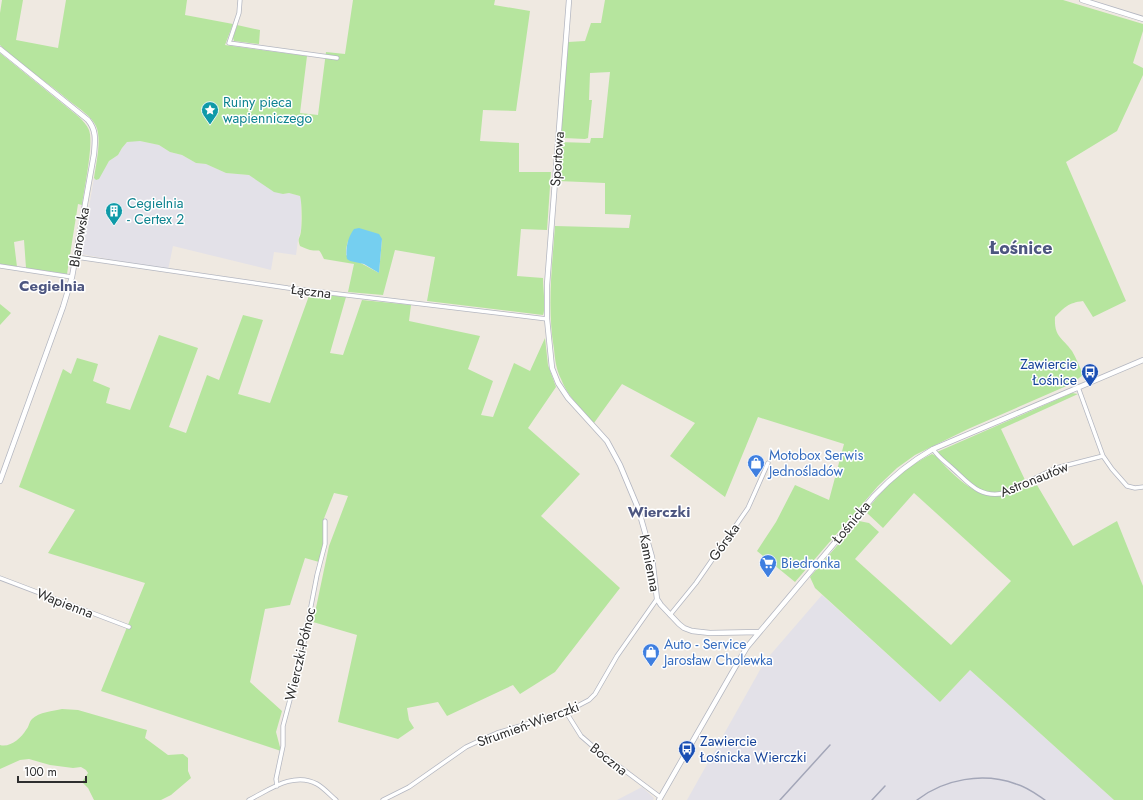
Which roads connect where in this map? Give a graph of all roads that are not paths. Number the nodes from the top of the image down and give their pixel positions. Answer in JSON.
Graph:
{"nodes":[{"id":1,"x":240,"y":0,"type":"edge"},
{"id":2,"x":569,"y":0,"type":"edge"},
{"id":3,"x":1082,"y":0,"type":"edge"},
{"id":4,"x":1143,"y":19,"type":"edge"},
{"id":5,"x":0,"y":50,"type":"edge"},
{"id":6,"x":336,"y":58,"type":"dead end"},
{"id":7,"x":76,"y":257,"type":"junction"},
{"id":8,"x":0,"y":266,"type":"edge"},
{"id":9,"x":72,"y":277,"type":"junction"},
{"id":10,"x":547,"y":319,"type":"junction"},
{"id":11,"x":1143,"y":360,"type":"edge"},
{"id":12,"x":1078,"y":387,"type":"junction"},
{"id":13,"x":933,"y":449,"type":"junction"},
{"id":14,"x":1103,"y":456,"type":"junction"},
{"id":15,"x":768,"y":463,"type":"dead end"},
{"id":16,"x":0,"y":480,"type":"edge"},
{"id":17,"x":1143,"y":488,"type":"edge"},
{"id":18,"x":325,"y":521,"type":"dead end"},
{"id":19,"x":0,"y":578,"type":"edge"},
{"id":20,"x":657,"y":599,"type":"junction"},
{"id":21,"x":670,"y":615,"type":"junction"},
{"id":22,"x":129,"y":627,"type":"dead end"},
{"id":23,"x":759,"y":632,"type":"junction"},
{"id":24,"x":566,"y":712,"type":"junction"},
{"id":25,"x":277,"y":786,"type":"junction"},
{"id":26,"x":660,"y":799,"type":"edge"},
{"id":27,"x":249,"y":800,"type":"edge"},
{"id":28,"x":336,"y":800,"type":"edge"},
{"id":29,"x":383,"y":800,"type":"edge"}],
"edges":[{"from":1,"to":6,"type":"street"},
{"from":2,"to":10,"type":"street","name":"Sportowa"},
{"from":3,"to":4,"type":"street"},
{"from":5,"to":7,"type":"street","name":"Blanowska"},
{"from":7,"to":9,"type":"street","name":"Blanowska"},
{"from":7,"to":10,"type":"street","name":"Łączna"},
{"from":8,"to":9,"type":"street"},
{"from":9,"to":16,"type":"street","name":"Blanowska"},
{"from":10,"to":20,"type":"street","name":"Kamienna"},
{"from":11,"to":12,"type":"street","name":"Łośnicka"},
{"from":12,"to":13,"type":"street","name":"Łośnicka"},
{"from":12,"to":14,"type":"street"},
{"from":13,"to":14,"type":"street","name":"Astronautów"},
{"from":13,"to":23,"type":"street","name":"Łośnicka"},
{"from":14,"to":17,"type":"street"},
{"from":15,"to":21,"type":"street","name":"Górska"},
{"from":18,"to":25,"type":"street","name":"Wierczki-Północ"},
{"from":19,"to":22,"type":"street","name":"Wapienna"},
{"from":20,"to":21,"type":"street","name":"Kamienna"},
{"from":20,"to":24,"type":"street","name":"Strumień-Wierczki"},
{"from":21,"to":23,"type":"street","name":"Kamienna"},
{"from":23,"to":26,"type":"street","name":"Łośnicka"},
{"from":24,"to":26,"type":"street","name":"Boczna"},
{"from":24,"to":29,"type":"street","name":"Strumień-Wierczki"},
{"from":25,"to":27,"type":"street"},
{"from":25,"to":28,"type":"street"}]}
